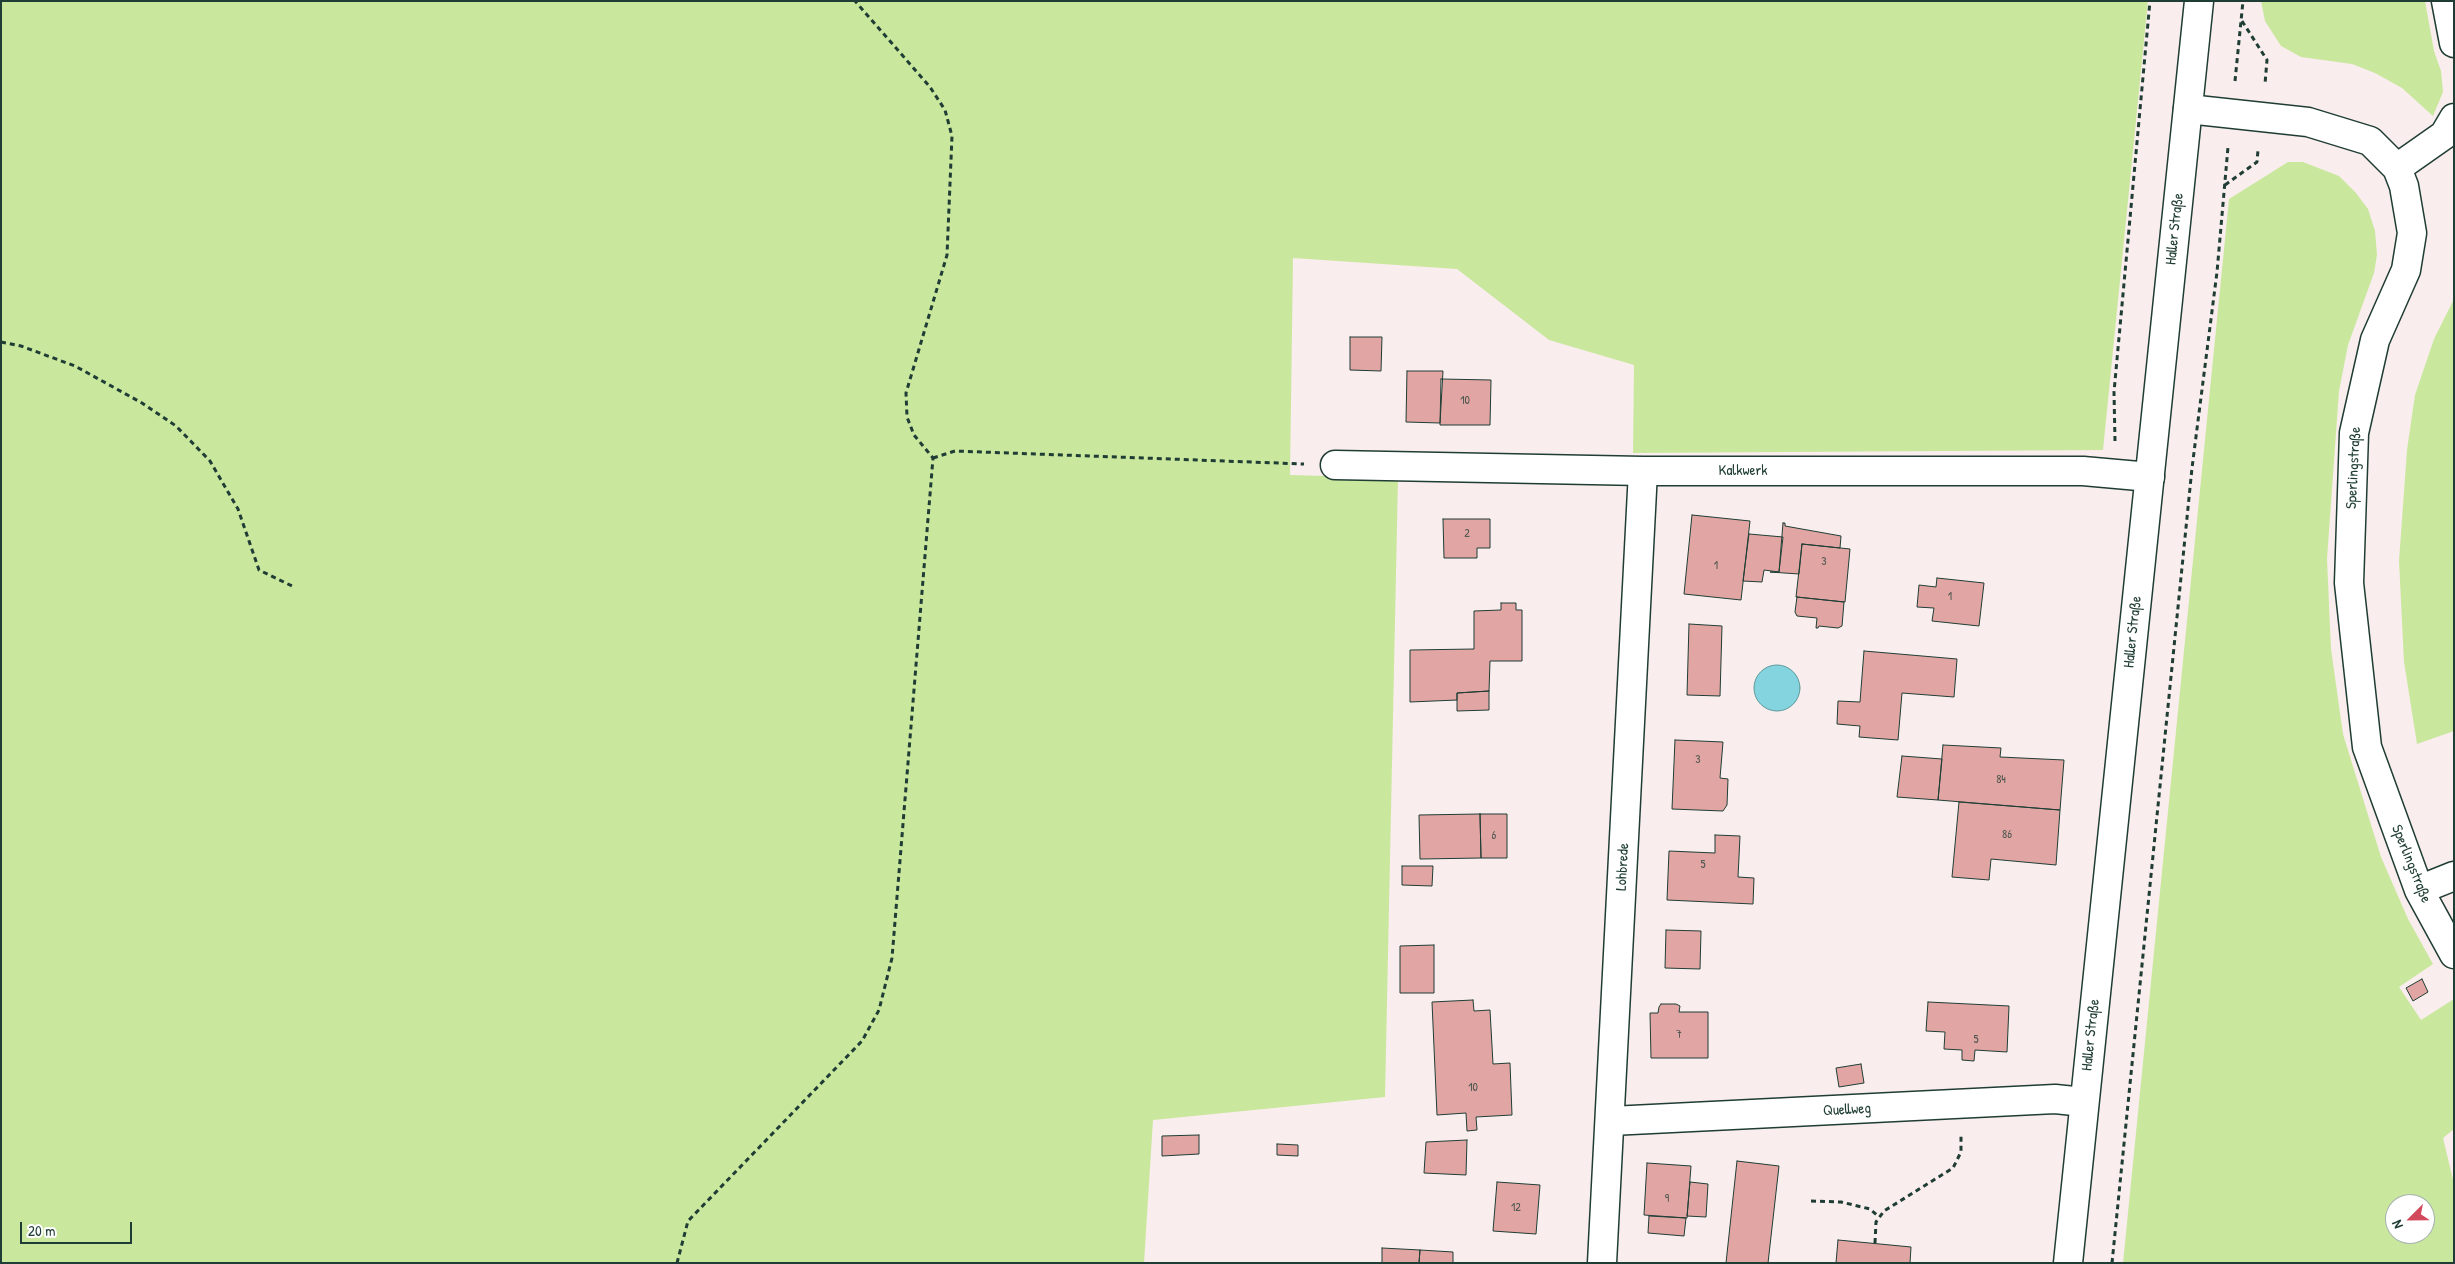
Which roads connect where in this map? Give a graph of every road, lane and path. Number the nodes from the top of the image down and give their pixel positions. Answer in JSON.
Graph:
{"nodes":[{"id":1,"x":855,"y":1,"type":"edge"},
{"id":2,"x":2150,"y":1,"type":"edge"},
{"id":3,"x":2199,"y":1,"type":"edge"},
{"id":4,"x":2243,"y":1,"type":"edge"},
{"id":5,"x":2446,"y":1,"type":"edge"},
{"id":6,"x":2241,"y":21,"type":"dead end"},
{"id":7,"x":2454,"y":43,"type":"edge"},
{"id":8,"x":2188,"y":109,"type":"junction"},
{"id":9,"x":2454,"y":118,"type":"edge"},
{"id":10,"x":2397,"y":168,"type":"junction"},
{"id":11,"x":2224,"y":185,"type":"dead end"},
{"id":12,"x":1,"y":342,"type":"edge"},
{"id":13,"x":933,"y":458,"type":"junction"},
{"id":14,"x":1336,"y":465,"type":"joint"},
{"id":15,"x":1643,"y":471,"type":"junction"},
{"id":16,"x":2116,"y":473,"type":"junction"},
{"id":17,"x":2150,"y":477,"type":"junction"},
{"id":18,"x":292,"y":586,"type":"dead end"},
{"id":19,"x":2454,"y":876,"type":"edge"},
{"id":20,"x":2418,"y":890,"type":"junction"},
{"id":21,"x":2454,"y":954,"type":"edge"},
{"id":22,"x":2084,"y":1102,"type":"junction"},
{"id":23,"x":1961,"y":1104,"type":"junction"},
{"id":24,"x":1610,"y":1121,"type":"junction"},
{"id":25,"x":1811,"y":1201,"type":"dead end"},
{"id":26,"x":1878,"y":1216,"type":"junction"},
{"id":27,"x":1875,"y":1243,"type":"dead end"},
{"id":28,"x":677,"y":1263,"type":"edge"},
{"id":29,"x":1602,"y":1263,"type":"edge"},
{"id":30,"x":2068,"y":1263,"type":"edge"},
{"id":31,"x":2112,"y":1263,"type":"edge"}],
"edges":[{"from":1,"to":13,"type":"path"},
{"from":2,"to":16,"type":"path"},
{"from":3,"to":8,"type":"street","name":"Haller Straße"},
{"from":4,"to":6,"type":"path"},
{"from":5,"to":7,"type":"street"},
{"from":8,"to":10,"type":"street","name":"Sperlingstraße"},
{"from":8,"to":17,"type":"street","name":"Haller Straße"},
{"from":9,"to":10,"type":"street"},
{"from":10,"to":20,"type":"street","name":"Sperlingstraße"},
{"from":11,"to":31,"type":"path"},
{"from":12,"to":18,"type":"path"},
{"from":13,"to":14,"type":"path"},
{"from":13,"to":28,"type":"path"},
{"from":14,"to":15,"type":"street","name":"Kalkwerk"},
{"from":15,"to":16,"type":"street","name":"Kalkwerk"},
{"from":15,"to":24,"type":"street","name":"Lohbrede"},
{"from":16,"to":17,"type":"street","name":"Kalkwerk"},
{"from":17,"to":22,"type":"street","name":"Haller Straße"},
{"from":19,"to":20,"type":"street"},
{"from":20,"to":21,"type":"street","name":"Sperlingstraße"},
{"from":22,"to":23,"type":"street","name":"Quellweg"},
{"from":22,"to":30,"type":"street","name":"Haller Straße"},
{"from":23,"to":24,"type":"street","name":"Quellweg"},
{"from":23,"to":26,"type":"path"},
{"from":24,"to":29,"type":"street","name":"Lohbrede"},
{"from":25,"to":26,"type":"path"},
{"from":26,"to":27,"type":"path"}]}
